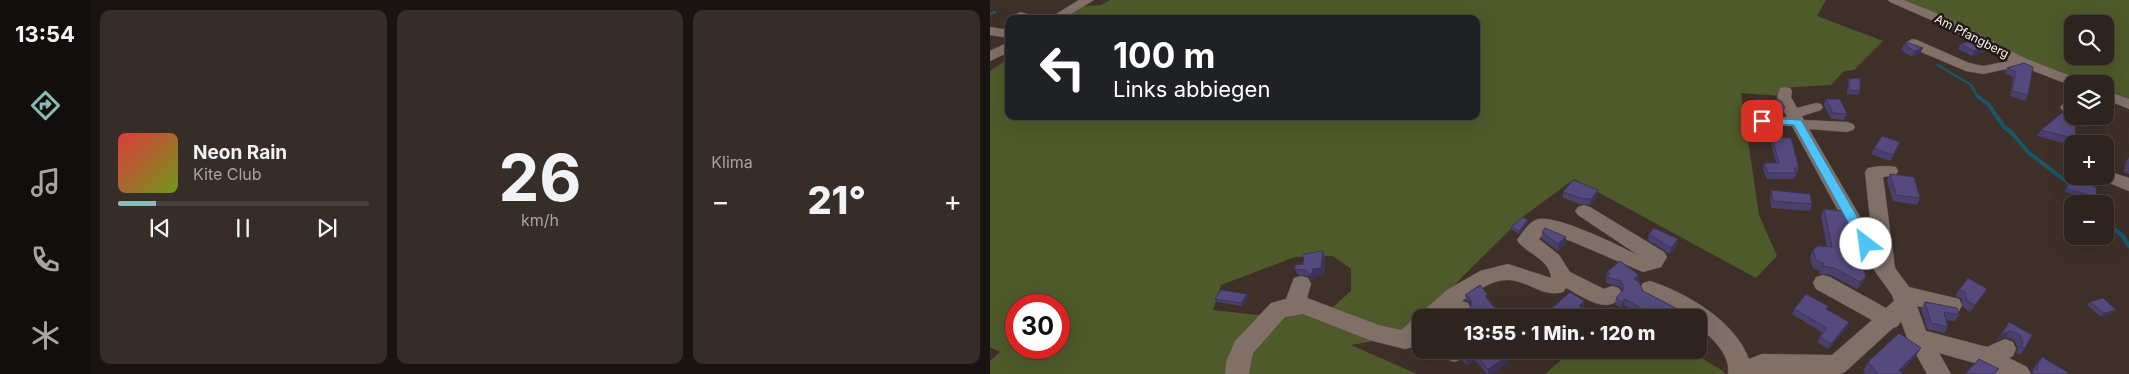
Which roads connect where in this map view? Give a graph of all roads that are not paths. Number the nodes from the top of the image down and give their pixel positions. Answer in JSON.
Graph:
{"nodes":[{"id":1,"x":1088,"y":0,"type":"edge"},
{"id":2,"x":1894,"y":0,"type":"edge"},
{"id":3,"x":1061,"y":15,"type":"edge"},
{"id":4,"x":990,"y":31,"type":"edge"},
{"id":5,"x":1005,"y":33,"type":"edge"},
{"id":6,"x":1912,"y":43,"type":"edge"},
{"id":7,"x":1005,"y":48,"type":"edge"},
{"id":8,"x":990,"y":57,"type":"edge"},
{"id":9,"x":2022,"y":62,"type":"junction"},
{"id":10,"x":2064,"y":78,"type":"edge"},
{"id":11,"x":1785,"y":91,"type":"dead end"},
{"id":12,"x":2114,"y":98,"type":"edge"},
{"id":13,"x":2129,"y":105,"type":"edge"},
{"id":14,"x":1816,"y":107,"type":"dead end"},
{"id":15,"x":1796,"y":120,"type":"junction"},
{"id":16,"x":1762,"y":121,"type":"dead end"},
{"id":17,"x":1846,"y":127,"type":"dead end"},
{"id":18,"x":1890,"y":171,"type":"dead end"},
{"id":19,"x":2114,"y":179,"type":"edge"},
{"id":20,"x":2129,"y":185,"type":"edge"},
{"id":21,"x":1584,"y":211,"type":"dead end"},
{"id":22,"x":1886,"y":270,"type":"junction"},
{"id":23,"x":1562,"y":277,"type":"junction"},
{"id":24,"x":1824,"y":282,"type":"dead end"},
{"id":25,"x":1301,"y":284,"type":"dead end"},
{"id":26,"x":1650,"y":289,"type":"dead end"},
{"id":27,"x":1612,"y":294,"type":"dead end"},
{"id":28,"x":1951,"y":305,"type":"edge"},
{"id":29,"x":1899,"y":306,"type":"junction"},
{"id":30,"x":1294,"y":307,"type":"junction"},
{"id":31,"x":1438,"y":309,"type":"edge"},
{"id":32,"x":1412,"y":337,"type":"edge"},
{"id":33,"x":1918,"y":338,"type":"junction"},
{"id":34,"x":1741,"y":373,"type":"edge"},
{"id":35,"x":1237,"y":374,"type":"edge"},
{"id":36,"x":1939,"y":374,"type":"edge"},
{"id":37,"x":2019,"y":374,"type":"edge"}],
"edges":[{"from":1,"to":3,"type":"street"},
{"from":2,"to":9,"type":"street","name":"Am Pfangberg"},
{"from":4,"to":5,"type":"street"},
{"from":6,"to":9,"type":"street","name":"Am Pfangberg"},
{"from":7,"to":8,"type":"street"},
{"from":9,"to":10,"type":"street","name":"Am Pfangberg"},
{"from":11,"to":15,"type":"street"},
{"from":12,"to":13,"type":"street"},
{"from":14,"to":15,"type":"street"},
{"from":15,"to":16,"type":"street"},
{"from":15,"to":17,"type":"street"},
{"from":15,"to":22,"type":"street"},
{"from":18,"to":22,"type":"street"},
{"from":19,"to":20,"type":"street"},
{"from":21,"to":23,"type":"street"},
{"from":22,"to":29,"type":"street"},
{"from":23,"to":27,"type":"street"},
{"from":23,"to":31,"type":"street"},
{"from":24,"to":29,"type":"street"},
{"from":25,"to":30,"type":"street"},
{"from":26,"to":34,"type":"street"},
{"from":28,"to":29,"type":"street"},
{"from":29,"to":33,"type":"street"},
{"from":29,"to":34,"type":"street"},
{"from":30,"to":32,"type":"street"},
{"from":30,"to":35,"type":"street"},
{"from":33,"to":36,"type":"street"},
{"from":33,"to":37,"type":"street"}]}
